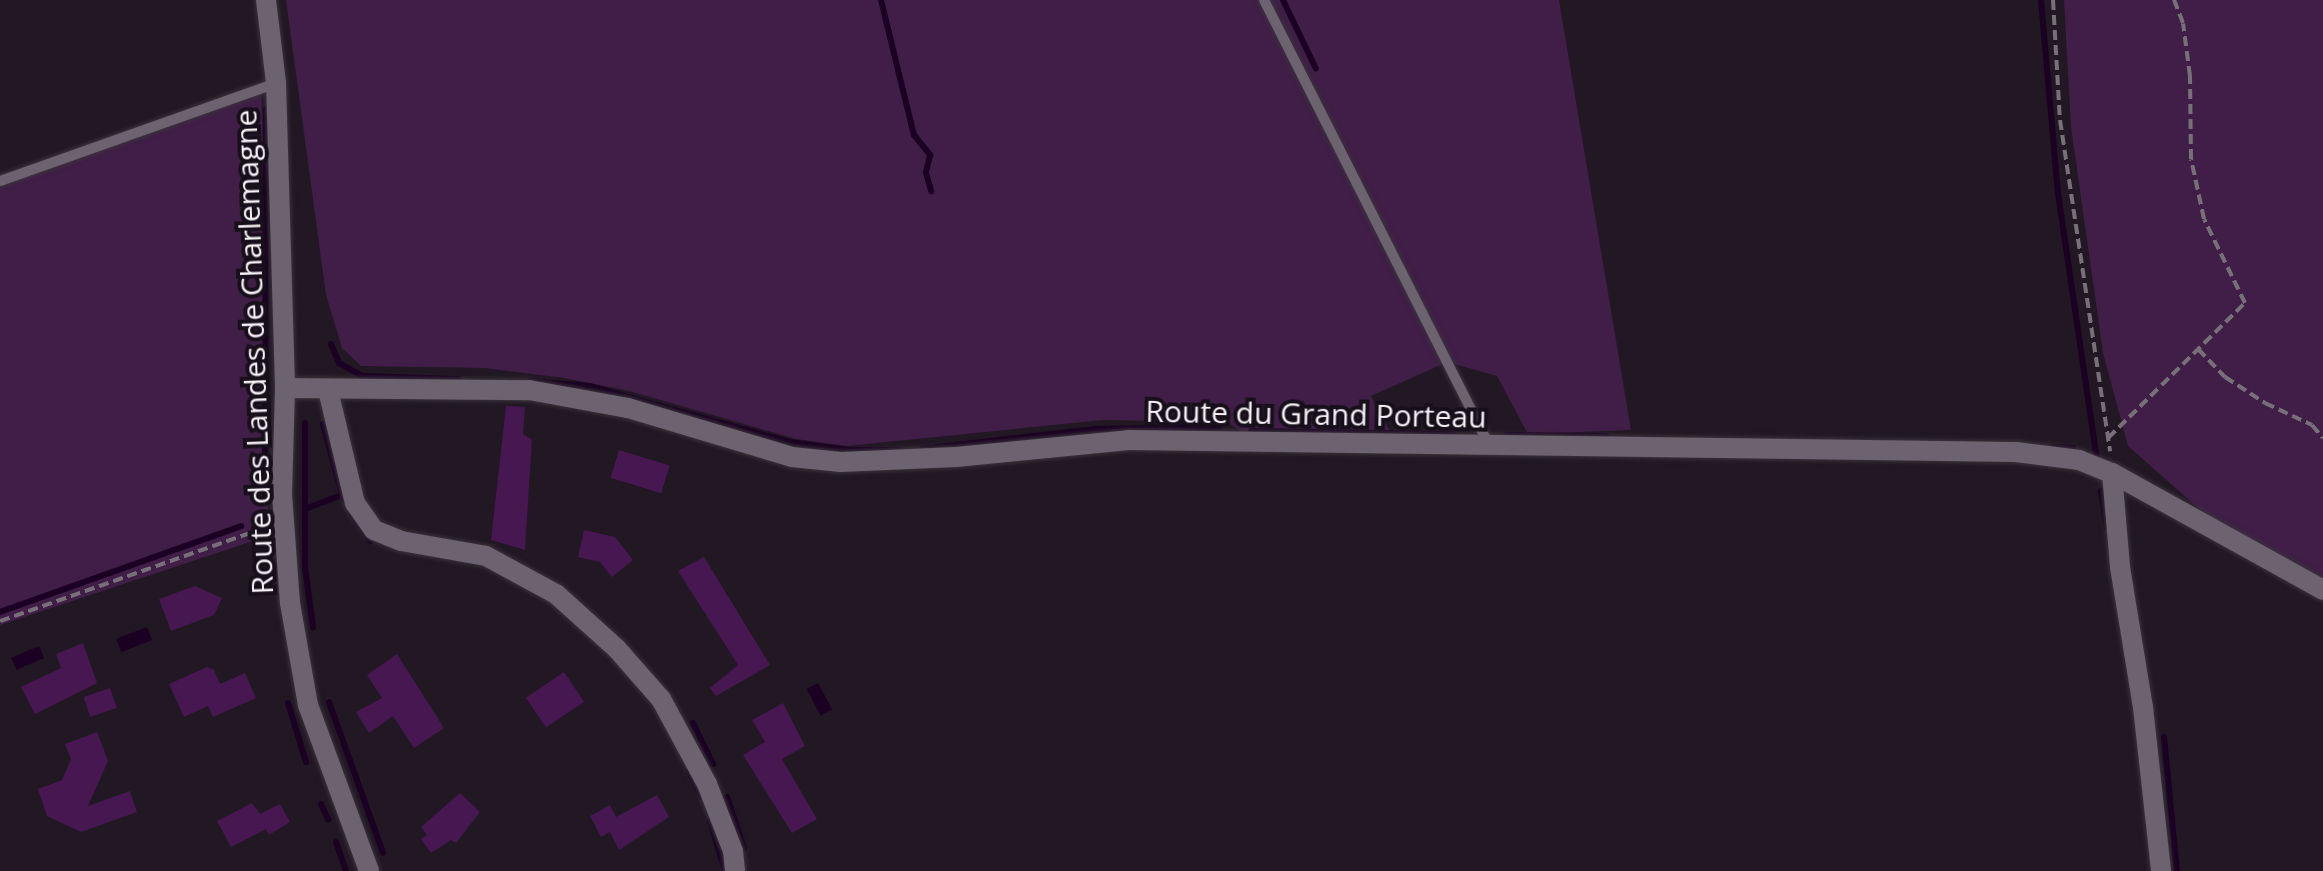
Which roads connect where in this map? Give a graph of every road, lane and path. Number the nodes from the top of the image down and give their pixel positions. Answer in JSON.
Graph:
{"nodes":[{"id":1,"x":266,"y":0,"type":"edge"},
{"id":2,"x":1264,"y":0,"type":"edge"},
{"id":3,"x":2053,"y":0,"type":"edge"},
{"id":4,"x":2174,"y":0,"type":"edge"},
{"id":5,"x":276,"y":82,"type":"junction"},
{"id":6,"x":0,"y":181,"type":"edge"},
{"id":7,"x":2198,"y":349,"type":"junction"},
{"id":8,"x":284,"y":388,"type":"junction"},
{"id":9,"x":328,"y":390,"type":"junction"},
{"id":10,"x":2323,"y":422,"type":"edge"},
{"id":11,"x":2312,"y":426,"type":"junction"},
{"id":12,"x":2108,"y":438,"type":"junction"},
{"id":13,"x":2323,"y":438,"type":"edge"},
{"id":14,"x":1490,"y":448,"type":"junction"},
{"id":15,"x":2112,"y":474,"type":"junction"},
{"id":16,"x":284,"y":530,"type":"junction"},
{"id":17,"x":2323,"y":590,"type":"edge"},
{"id":18,"x":0,"y":621,"type":"edge"},
{"id":19,"x":368,"y":871,"type":"edge"},
{"id":20,"x":735,"y":871,"type":"edge"},
{"id":21,"x":2161,"y":871,"type":"edge"}],
"edges":[{"from":1,"to":5,"type":"street","name":"Route des Landes de Charlemagne"},
{"from":2,"to":14,"type":"lane"},
{"from":3,"to":12,"type":"path"},
{"from":4,"to":7,"type":"path"},
{"from":5,"to":6,"type":"lane"},
{"from":5,"to":8,"type":"street","name":"Route des Landes de Charlemagne"},
{"from":7,"to":11,"type":"path"},
{"from":7,"to":12,"type":"path"},
{"from":8,"to":9,"type":"street","name":"Route du Grand Porteau"},
{"from":8,"to":16,"type":"street","name":"Route des Landes de Charlemagne"},
{"from":9,"to":14,"type":"street","name":"Route du Grand Porteau"},
{"from":9,"to":20,"type":"street"},
{"from":10,"to":11,"type":"path"},
{"from":11,"to":13,"type":"path"},
{"from":12,"to":15,"type":"path"},
{"from":14,"to":15,"type":"street","name":"Route du Grand Porteau"},
{"from":15,"to":17,"type":"street","name":"Route du Grand Porteau"},
{"from":15,"to":21,"type":"street"},
{"from":16,"to":18,"type":"path"},
{"from":16,"to":19,"type":"street","name":"Route des Landes de Charlemagne"}]}
